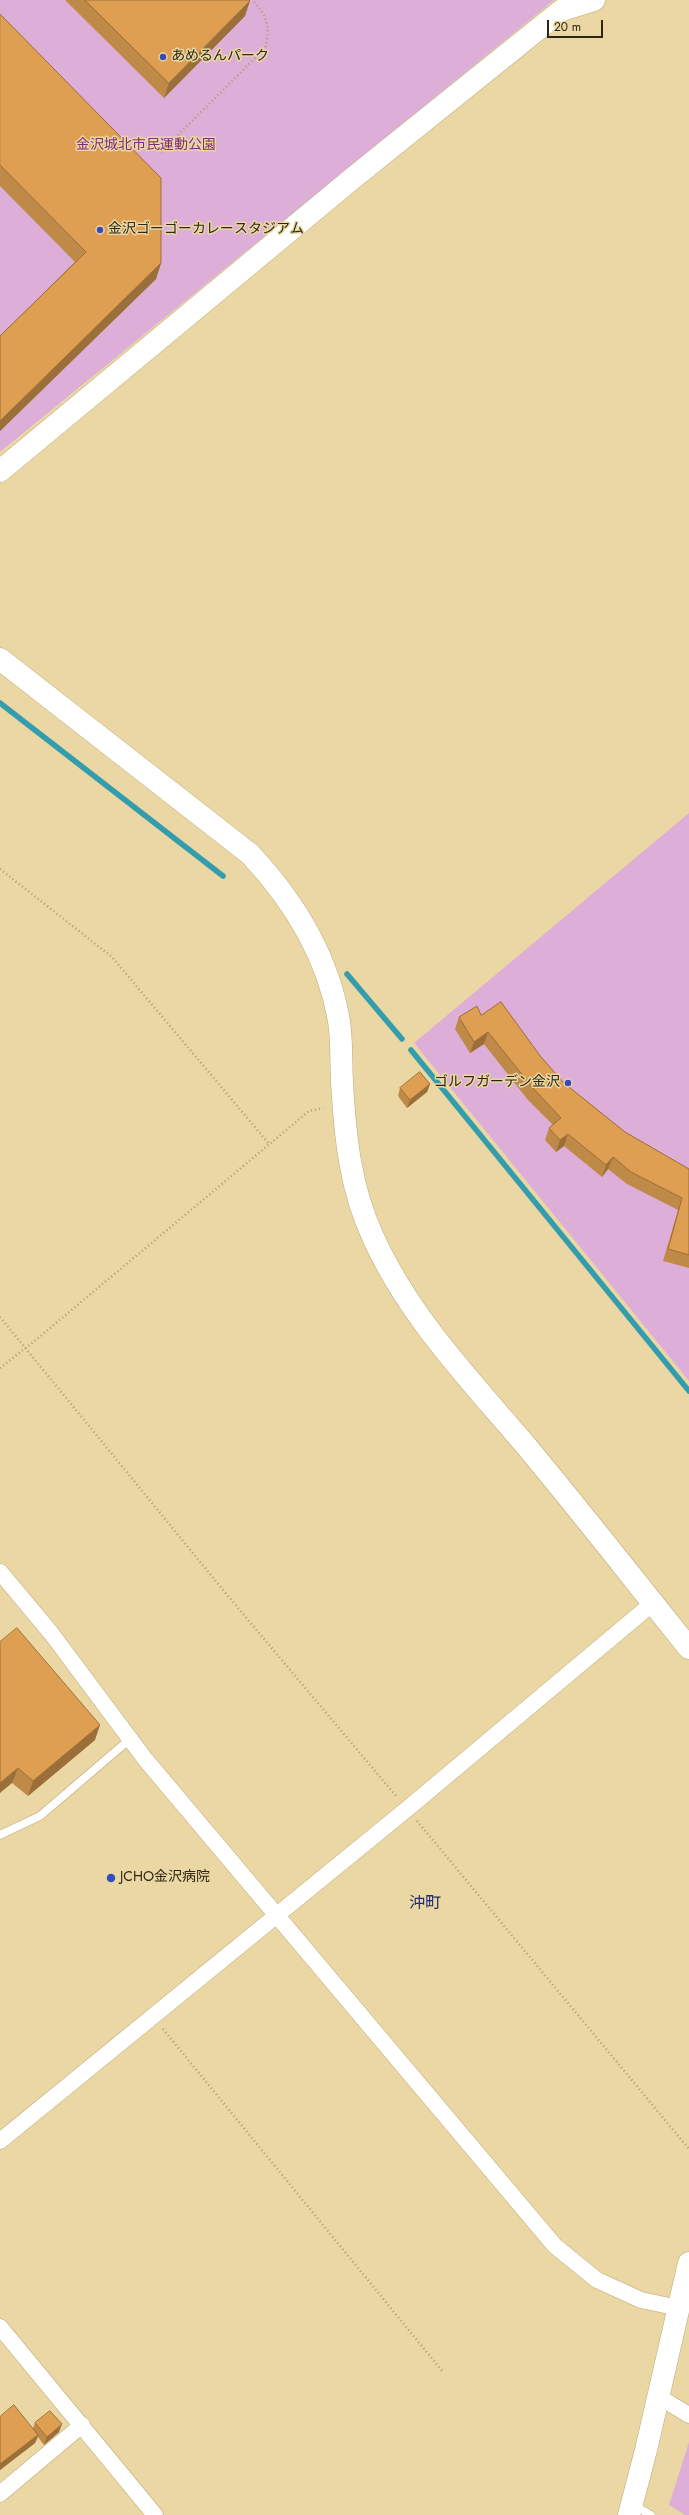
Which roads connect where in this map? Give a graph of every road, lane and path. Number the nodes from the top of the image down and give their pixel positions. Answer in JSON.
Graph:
{"nodes":[{"id":1,"x":252,"y":0,"type":"edge"},
{"id":2,"x":594,"y":0,"type":"edge"},
{"id":3,"x":161,"y":152,"type":"dead end"},
{"id":4,"x":0,"y":471,"type":"edge"},
{"id":5,"x":0,"y":658,"type":"edge"},
{"id":6,"x":0,"y":869,"type":"edge"},
{"id":7,"x":344,"y":1105,"type":"junction"},
{"id":8,"x":270,"y":1145,"type":"junction"},
{"id":9,"x":0,"y":1317,"type":"edge"},
{"id":10,"x":25,"y":1347,"type":"junction"},
{"id":11,"x":0,"y":1368,"type":"edge"},
{"id":12,"x":0,"y":1572,"type":"edge"},
{"id":13,"x":653,"y":1603,"type":"junction"},
{"id":14,"x":689,"y":1648,"type":"edge"},
{"id":15,"x":130,"y":1739,"type":"junction"},
{"id":16,"x":407,"y":1809,"type":"junction"},
{"id":17,"x":0,"y":1835,"type":"edge"},
{"id":18,"x":278,"y":1915,"type":"junction"},
{"id":19,"x":152,"y":2016,"type":"junction"},
{"id":20,"x":0,"y":2141,"type":"edge"},
{"id":21,"x":689,"y":2149,"type":"edge"},
{"id":22,"x":689,"y":2263,"type":"edge"},
{"id":23,"x":679,"y":2308,"type":"junction"},
{"id":24,"x":0,"y":2327,"type":"edge"},
{"id":25,"x":443,"y":2372,"type":"dead end"},
{"id":26,"x":659,"y":2397,"type":"junction"},
{"id":27,"x":689,"y":2415,"type":"edge"},
{"id":28,"x":82,"y":2425,"type":"junction"},
{"id":29,"x":0,"y":2494,"type":"edge"},
{"id":30,"x":630,"y":2510,"type":"edge"},
{"id":31,"x":155,"y":2515,"type":"edge"},
{"id":32,"x":651,"y":2515,"type":"edge"}],
"edges":[{"from":1,"to":3,"type":"path"},
{"from":2,"to":4,"type":"street"},
{"from":5,"to":7,"type":"street"},
{"from":6,"to":8,"type":"path"},
{"from":7,"to":8,"type":"path"},
{"from":7,"to":13,"type":"street"},
{"from":8,"to":10,"type":"path"},
{"from":9,"to":10,"type":"path"},
{"from":10,"to":11,"type":"path"},
{"from":10,"to":16,"type":"path"},
{"from":12,"to":15,"type":"street"},
{"from":13,"to":14,"type":"street"},
{"from":13,"to":16,"type":"street"},
{"from":15,"to":17,"type":"lane"},
{"from":15,"to":18,"type":"street"},
{"from":16,"to":18,"type":"street"},
{"from":16,"to":21,"type":"path"},
{"from":18,"to":19,"type":"street"},
{"from":18,"to":23,"type":"street"},
{"from":19,"to":20,"type":"street"},
{"from":19,"to":25,"type":"path"},
{"from":22,"to":23,"type":"street"},
{"from":23,"to":26,"type":"street"},
{"from":24,"to":28,"type":"street"},
{"from":26,"to":27,"type":"street"},
{"from":26,"to":30,"type":"street"},
{"from":28,"to":29,"type":"street"},
{"from":28,"to":31,"type":"street"},
{"from":30,"to":32,"type":"lane"}]}
